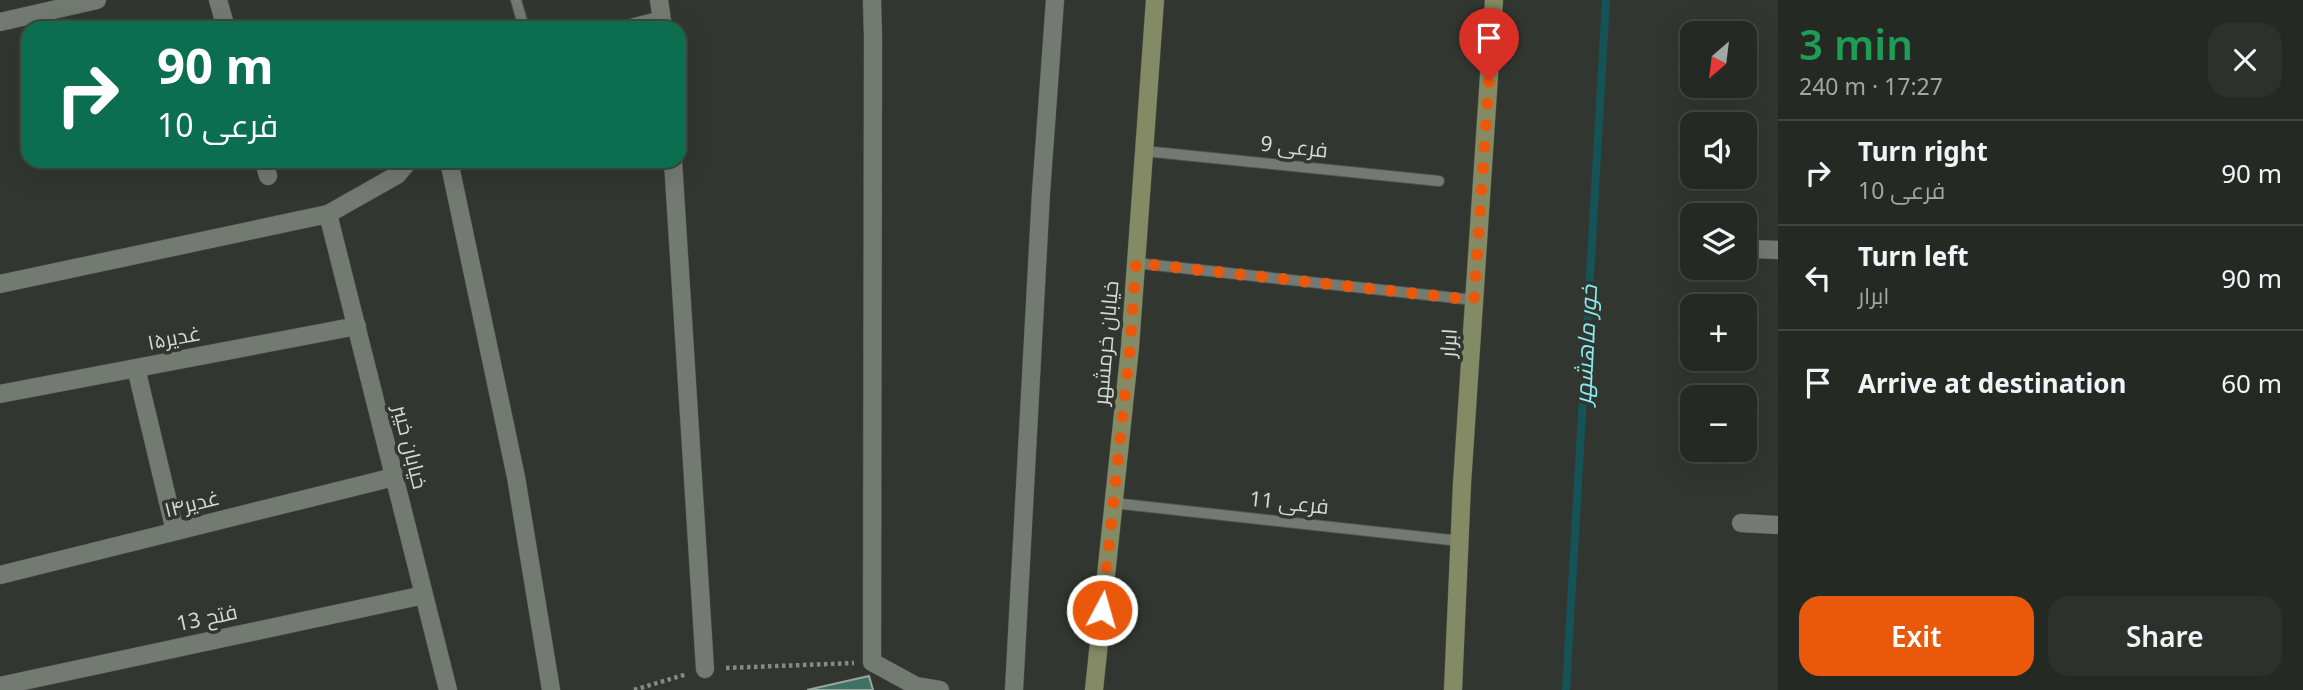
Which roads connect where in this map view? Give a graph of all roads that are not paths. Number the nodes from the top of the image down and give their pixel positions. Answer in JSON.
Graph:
{"nodes":[{"id":1,"x":97,"y":0,"type":"edge"},
{"id":2,"x":218,"y":0,"type":"edge"},
{"id":3,"x":516,"y":0,"type":"edge"},
{"id":4,"x":659,"y":0,"type":"edge"},
{"id":5,"x":872,"y":0,"type":"edge"},
{"id":6,"x":1055,"y":0,"type":"edge"},
{"id":7,"x":1155,"y":0,"type":"edge"},
{"id":8,"x":1494,"y":0,"type":"edge"},
{"id":9,"x":224,"y":21,"type":"edge"},
{"id":10,"x":522,"y":21,"type":"edge"},
{"id":11,"x":662,"y":21,"type":"edge"},
{"id":12,"x":0,"y":22,"type":"edge"},
{"id":13,"x":1144,"y":151,"type":"junction"},
{"id":14,"x":403,"y":168,"type":"edge"},
{"id":15,"x":450,"y":168,"type":"edge"},
{"id":16,"x":673,"y":168,"type":"edge"},
{"id":17,"x":1439,"y":181,"type":"dead end"},
{"id":18,"x":328,"y":214,"type":"junction"},
{"id":19,"x":1757,"y":249,"type":"edge"},
{"id":20,"x":1778,"y":250,"type":"edge"},
{"id":21,"x":1136,"y":263,"type":"junction"},
{"id":22,"x":0,"y":284,"type":"edge"},
{"id":23,"x":1474,"y":300,"type":"junction"},
{"id":24,"x":357,"y":326,"type":"junction"},
{"id":25,"x":136,"y":368,"type":"junction"},
{"id":26,"x":0,"y":394,"type":"edge"},
{"id":27,"x":394,"y":477,"type":"junction"},
{"id":28,"x":1113,"y":503,"type":"junction"},
{"id":29,"x":1741,"y":523,"type":"dead end"},
{"id":30,"x":1778,"y":525,"type":"edge"},
{"id":31,"x":175,"y":531,"type":"junction"},
{"id":32,"x":1460,"y":541,"type":"junction"},
{"id":33,"x":0,"y":575,"type":"edge"},
{"id":34,"x":424,"y":596,"type":"junction"},
{"id":35,"x":705,"y":669,"type":"road end"},
{"id":36,"x":0,"y":686,"type":"edge"},
{"id":37,"x":448,"y":690,"type":"edge"},
{"id":38,"x":551,"y":690,"type":"edge"},
{"id":39,"x":940,"y":690,"type":"edge"},
{"id":40,"x":1014,"y":690,"type":"edge"},
{"id":41,"x":1094,"y":690,"type":"edge"},
{"id":42,"x":1453,"y":690,"type":"edge"}],
"edges":[{"from":1,"to":12,"type":"street"},
{"from":2,"to":9,"type":"street"},
{"from":3,"to":10,"type":"lane"},
{"from":4,"to":11,"type":"street"},
{"from":5,"to":39,"type":"street"},
{"from":6,"to":40,"type":"street"},
{"from":7,"to":13,"type":"street","name":"خیابان خرمشهر"},
{"from":8,"to":23,"type":"street","name":"ابرار"},
{"from":13,"to":17,"type":"lane","name":"فرعی 9"},
{"from":13,"to":21,"type":"street","name":"خیابان خرمشهر"},
{"from":14,"to":18,"type":"street"},
{"from":15,"to":38,"type":"street"},
{"from":16,"to":35,"type":"street"},
{"from":18,"to":22,"type":"street"},
{"from":18,"to":24,"type":"street","name":"خیابان خیبر"},
{"from":19,"to":20,"type":"street"},
{"from":21,"to":23,"type":"lane"},
{"from":21,"to":28,"type":"street","name":"خیابان خرمشهر"},
{"from":23,"to":32,"type":"street","name":"ابرار"},
{"from":24,"to":25,"type":"street","name":"غدیر۱۵"},
{"from":24,"to":27,"type":"street","name":"خیابان خیبر"},
{"from":25,"to":26,"type":"street","name":"غدیر۱۵"},
{"from":25,"to":31,"type":"street"},
{"from":27,"to":31,"type":"street","name":"غدیر۱۴"},
{"from":27,"to":34,"type":"street","name":"خیابان خیبر"},
{"from":28,"to":32,"type":"lane","name":"فرعی 11"},
{"from":28,"to":41,"type":"street","name":"خیابان خرمشهر"},
{"from":29,"to":30,"type":"street"},
{"from":31,"to":33,"type":"street","name":"غدیر۱۴"},
{"from":32,"to":42,"type":"street","name":"ابرار"},
{"from":34,"to":36,"type":"street","name":"فتح 13"},
{"from":34,"to":37,"type":"street","name":"خیابان خیبر"}]}
